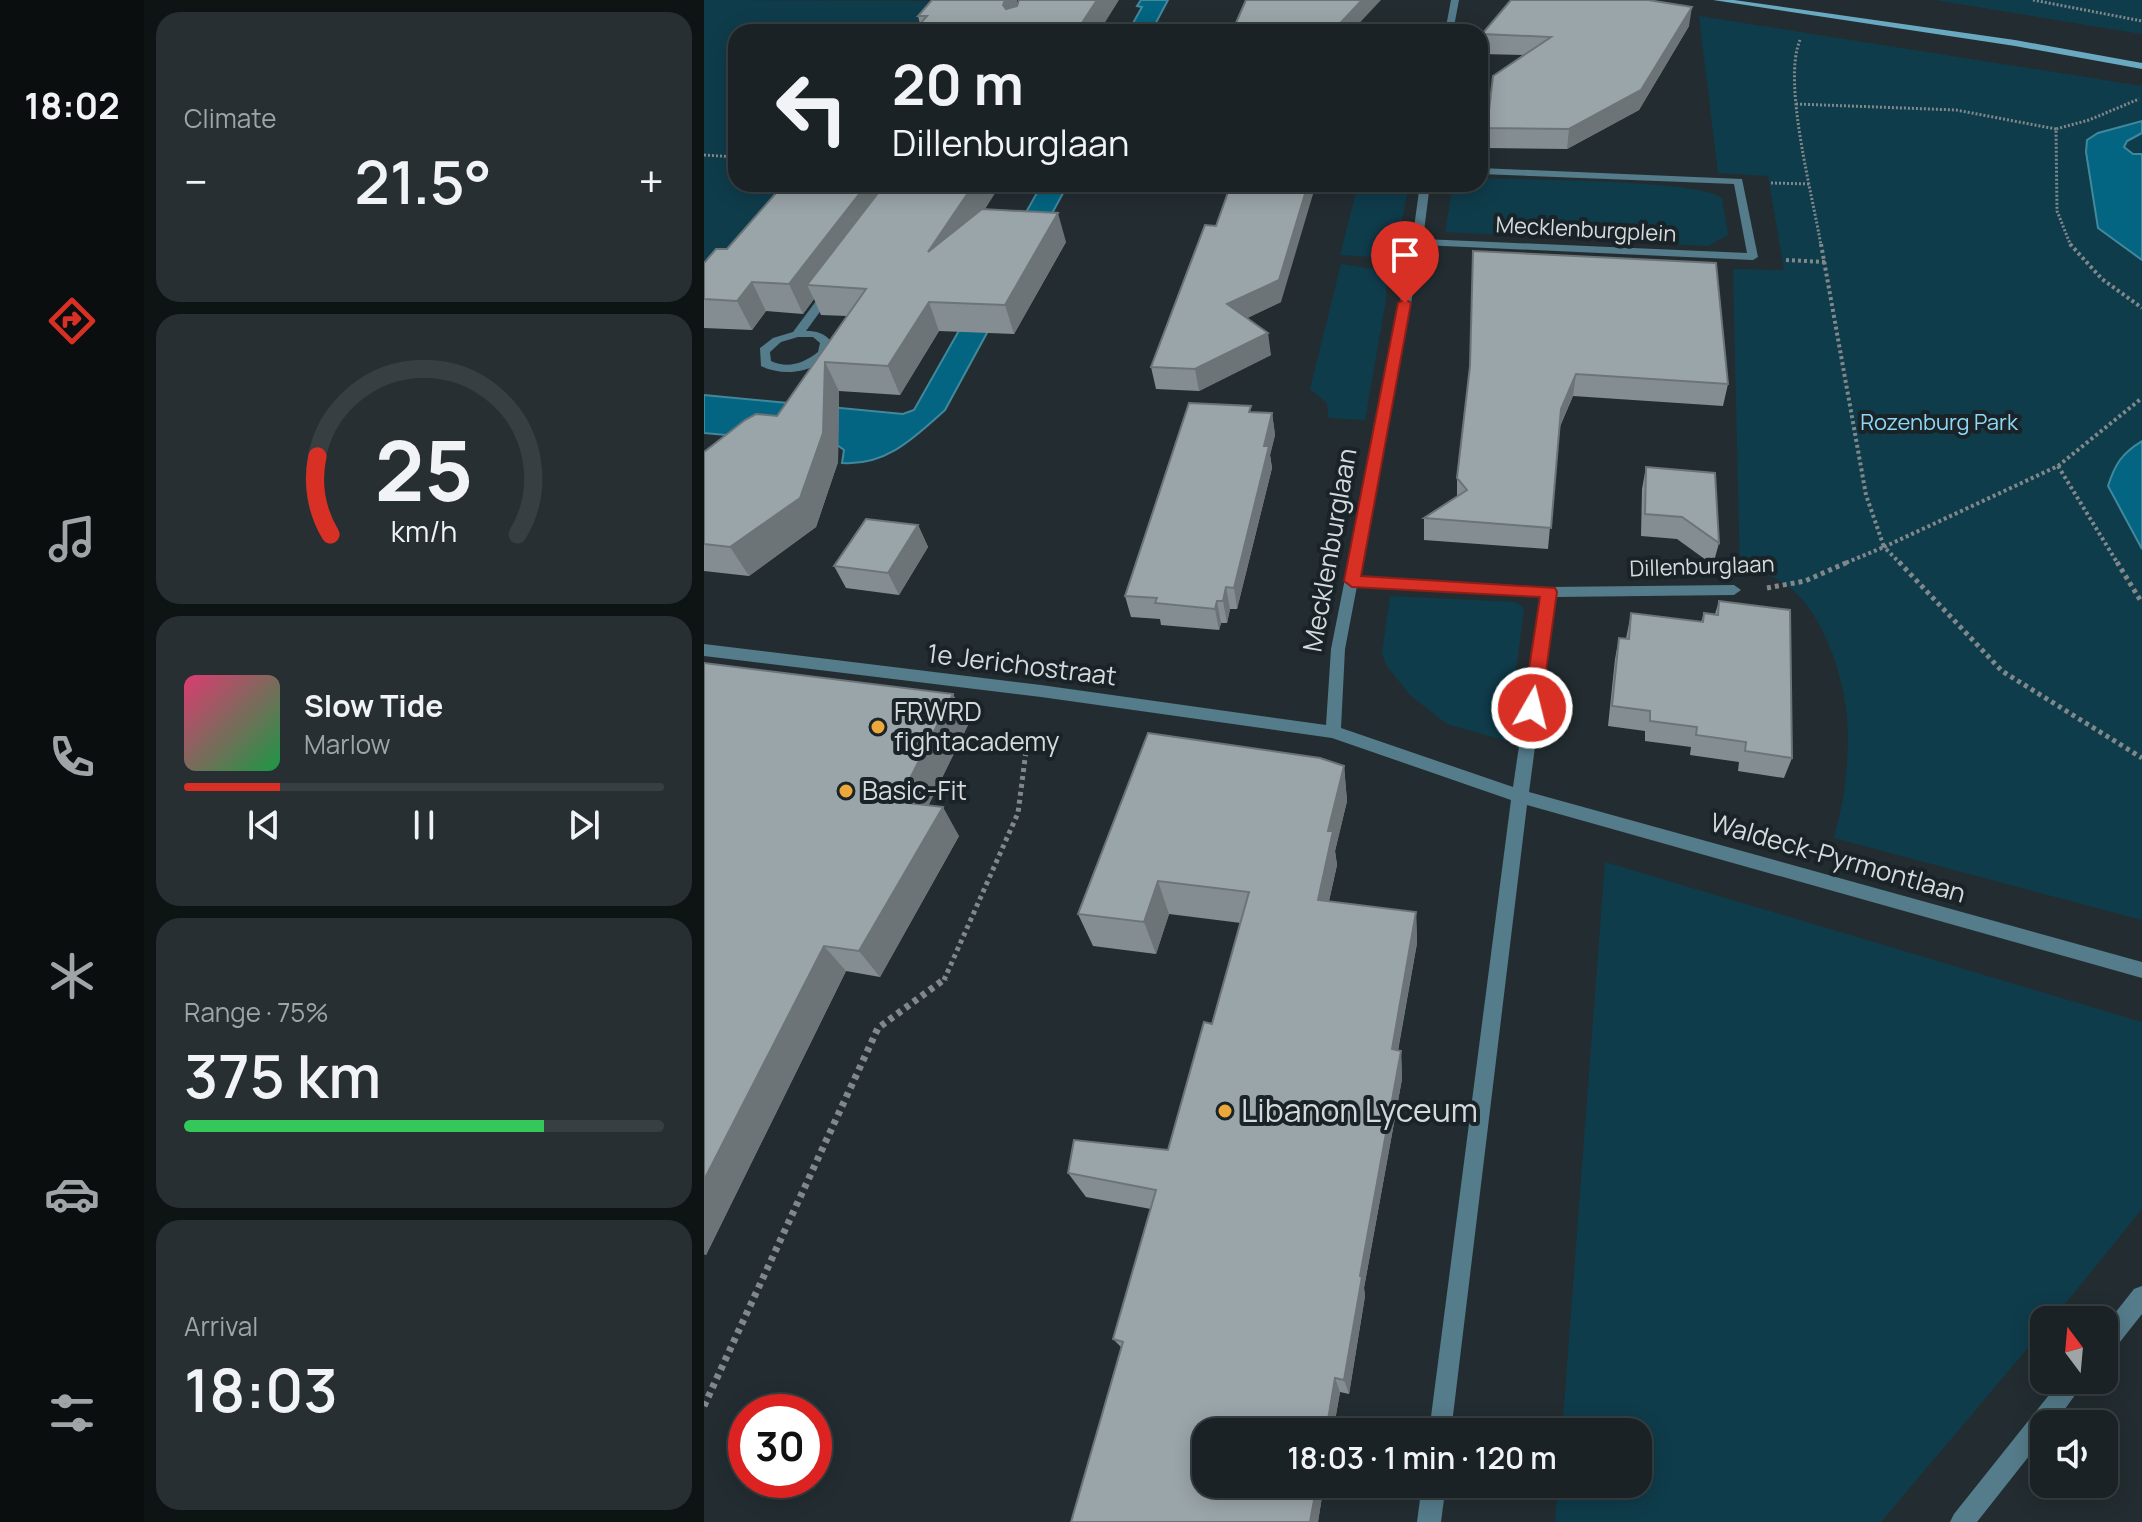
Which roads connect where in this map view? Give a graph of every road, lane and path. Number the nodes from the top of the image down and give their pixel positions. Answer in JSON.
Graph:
{"nodes":[{"id":1,"x":1455,"y":0,"type":"edge"},
{"id":2,"x":1717,"y":0,"type":"edge"},
{"id":3,"x":2033,"y":0,"type":"edge"},
{"id":4,"x":1811,"y":14,"type":"junction"},
{"id":5,"x":2142,"y":21,"type":"edge"},
{"id":6,"x":1450,"y":24,"type":"edge"},
{"id":7,"x":2142,"y":66,"type":"edge"},
{"id":8,"x":2142,"y":98,"type":"edge"},
{"id":9,"x":1796,"y":104,"type":"junction"},
{"id":10,"x":2056,"y":129,"type":"junction"},
{"id":11,"x":704,"y":155,"type":"edge"},
{"id":12,"x":728,"y":156,"type":"edge"},
{"id":13,"x":1488,"y":171,"type":"edge"},
{"id":14,"x":1424,"y":192,"type":"edge"},
{"id":15,"x":1417,"y":242,"type":"junction"},
{"id":16,"x":834,"y":284,"type":"edge"},
{"id":17,"x":2142,"y":308,"type":"edge"},
{"id":18,"x":797,"y":334,"type":"junction"},
{"id":19,"x":2142,"y":398,"type":"edge"},
{"id":20,"x":2058,"y":466,"type":"junction"},
{"id":21,"x":1884,"y":547,"type":"junction"},
{"id":22,"x":1352,"y":581,"type":"junction"},
{"id":23,"x":1734,"y":590,"type":"joint"},
{"id":24,"x":1549,"y":592,"type":"junction"},
{"id":25,"x":2142,"y":603,"type":"edge"},
{"id":26,"x":704,"y":650,"type":"edge"},
{"id":27,"x":1333,"y":732,"type":"junction"},
{"id":28,"x":1017,"y":742,"type":"dead end"},
{"id":29,"x":2142,"y":758,"type":"edge"},
{"id":30,"x":1520,"y":796,"type":"junction"},
{"id":31,"x":2142,"y":970,"type":"edge"},
{"id":32,"x":2142,"y":1297,"type":"edge"},
{"id":33,"x":2118,"y":1327,"type":"edge"},
{"id":34,"x":2064,"y":1394,"type":"edge"},
{"id":35,"x":704,"y":1406,"type":"edge"},
{"id":36,"x":1442,"y":1418,"type":"edge"},
{"id":37,"x":1432,"y":1498,"type":"edge"},
{"id":38,"x":1429,"y":1522,"type":"edge"},
{"id":39,"x":1962,"y":1522,"type":"edge"}],
"edges":[{"from":1,"to":6,"type":"street"},
{"from":2,"to":4,"type":"main road"},
{"from":3,"to":5,"type":"path"},
{"from":4,"to":7,"type":"main road"},
{"from":4,"to":9,"type":"path"},
{"from":8,"to":10,"type":"path"},
{"from":9,"to":10,"type":"path"},
{"from":9,"to":21,"type":"path"},
{"from":10,"to":17,"type":"path"},
{"from":11,"to":12,"type":"path"},
{"from":13,"to":15,"type":"street","name":"Mecklenburgplein"},
{"from":14,"to":15,"type":"street","name":"Mecklenburglaan"},
{"from":15,"to":22,"type":"street","name":"Mecklenburglaan"},
{"from":16,"to":18,"type":"street"},
{"from":18,"to":18,"type":"street"},
{"from":19,"to":20,"type":"path","name":"Dillenburglaan"},
{"from":20,"to":21,"type":"path","name":"Dillenburglaan"},
{"from":20,"to":25,"type":"path"},
{"from":21,"to":23,"type":"path","name":"Dillenburglaan"},
{"from":21,"to":29,"type":"path"},
{"from":22,"to":24,"type":"street","name":"Dillenburglaan"},
{"from":22,"to":27,"type":"street","name":"Mecklenburglaan"},
{"from":23,"to":24,"type":"street","name":"Dillenburglaan"},
{"from":24,"to":30,"type":"street"},
{"from":26,"to":27,"type":"street","name":"1e Jerichostraat"},
{"from":27,"to":30,"type":"street"},
{"from":28,"to":35,"type":"path"},
{"from":30,"to":31,"type":"street","name":"Waldeck-Pyrmontlaan"},
{"from":30,"to":36,"type":"street"},
{"from":32,"to":33,"type":"street"},
{"from":34,"to":39,"type":"street"},
{"from":37,"to":38,"type":"street"}]}
